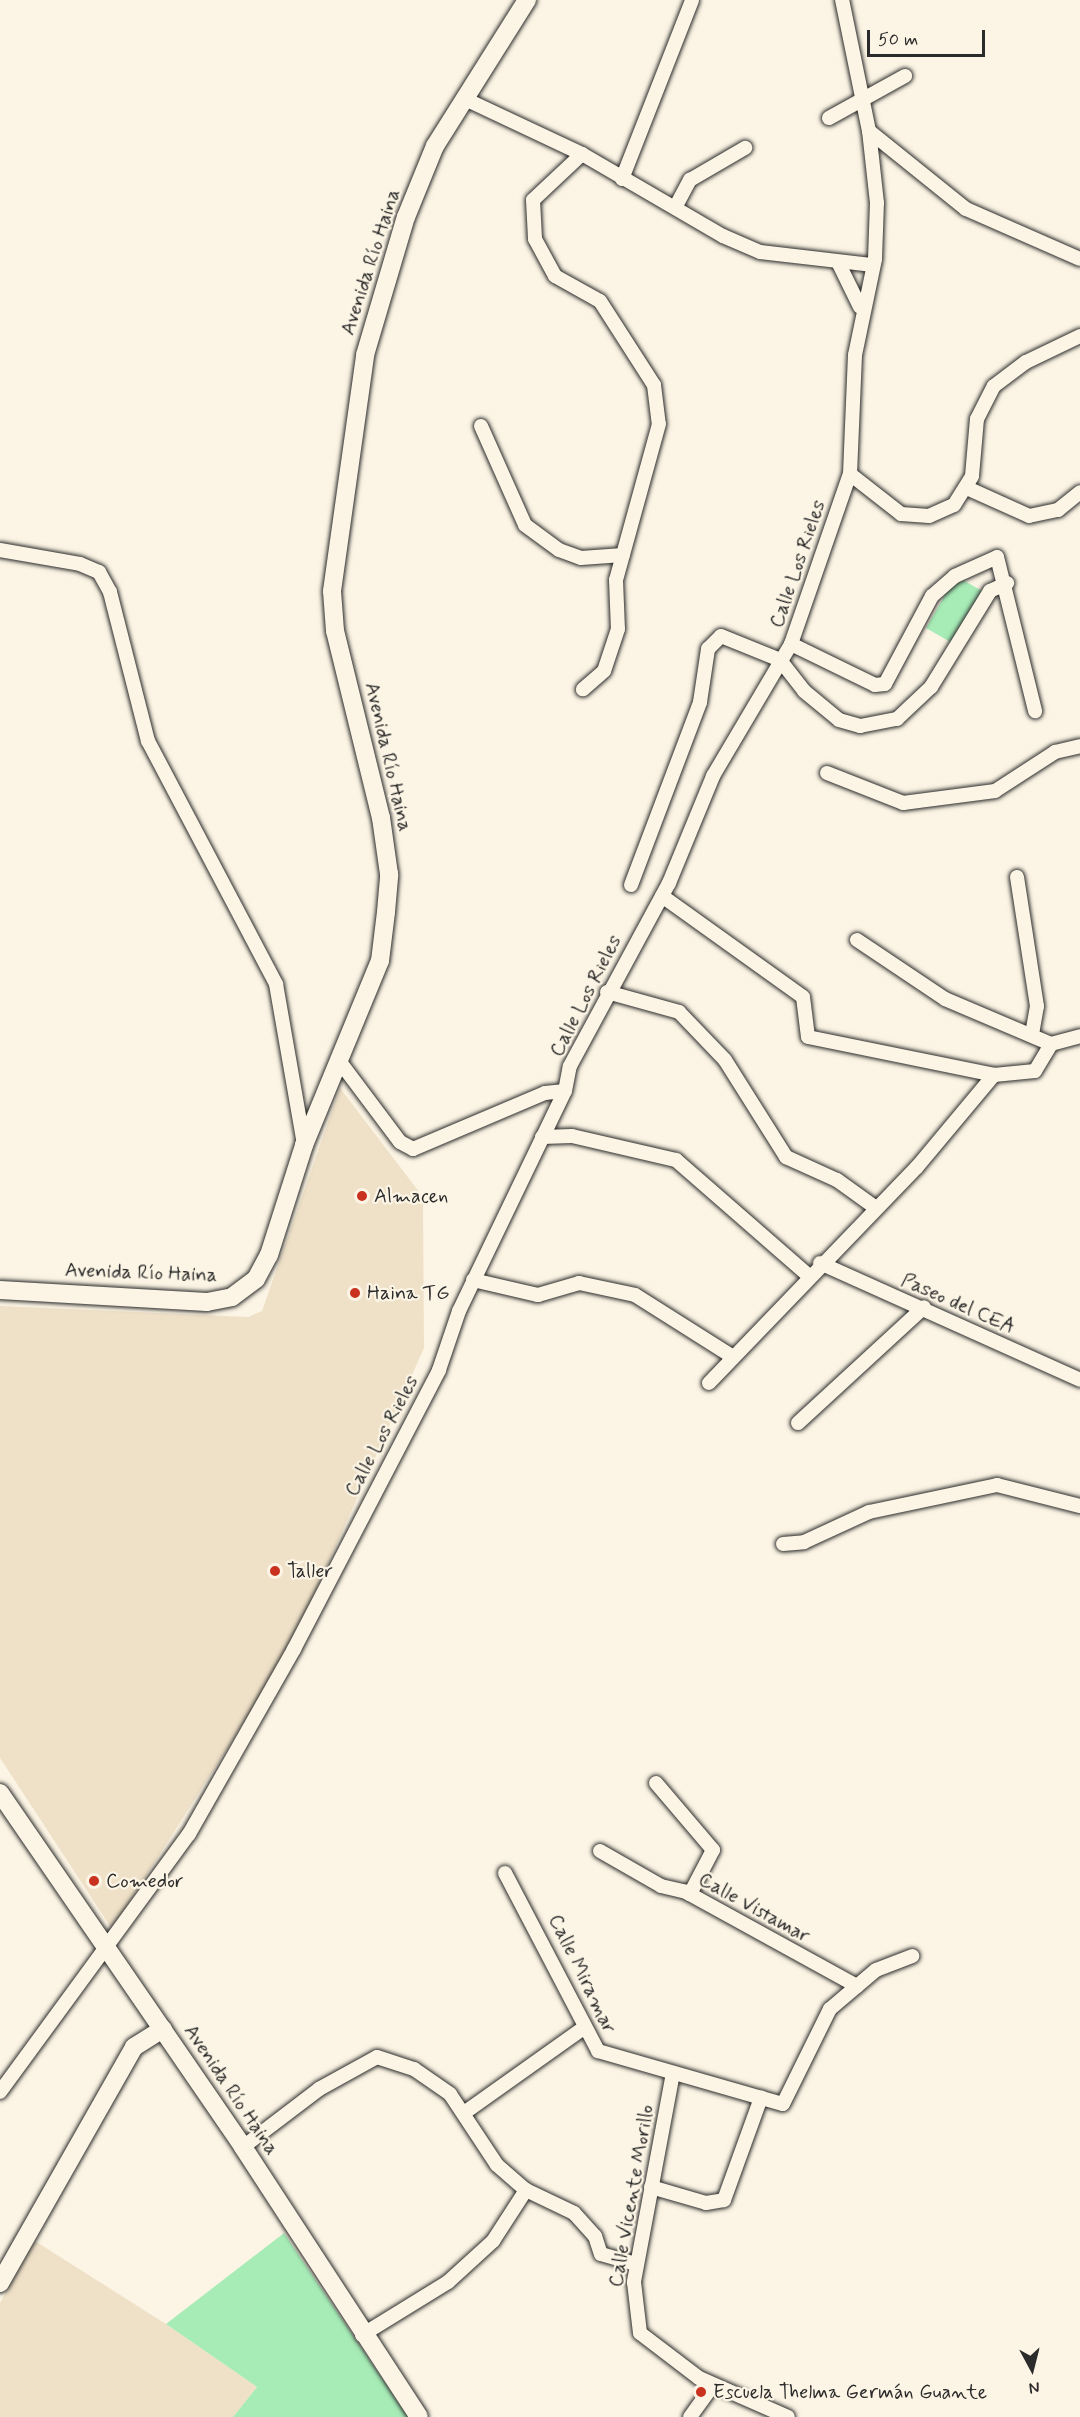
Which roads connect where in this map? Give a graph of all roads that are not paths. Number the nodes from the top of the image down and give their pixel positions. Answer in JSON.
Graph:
{"nodes":[{"id":1,"x":527,"y":0,"type":"edge"},
{"id":2,"x":692,"y":0,"type":"edge"},
{"id":3,"x":842,"y":0,"type":"edge"},
{"id":4,"x":905,"y":76,"type":"dead end"},
{"id":5,"x":465,"y":99,"type":"junction"},
{"id":6,"x":863,"y":101,"type":"junction"},
{"id":7,"x":829,"y":118,"type":"dead end"},
{"id":8,"x":869,"y":131,"type":"junction"},
{"id":9,"x":746,"y":148,"type":"dead end"},
{"id":10,"x":582,"y":154,"type":"junction"},
{"id":11,"x":622,"y":179,"type":"junction"},
{"id":12,"x":676,"y":206,"type":"junction"},
{"id":13,"x":1080,"y":259,"type":"edge"},
{"id":14,"x":838,"y":262,"type":"junction"},
{"id":15,"x":873,"y":265,"type":"junction"},
{"id":16,"x":861,"y":312,"type":"junction"},
{"id":17,"x":1080,"y":336,"type":"edge"},
{"id":18,"x":481,"y":426,"type":"dead end"},
{"id":19,"x":850,"y":474,"type":"junction"},
{"id":20,"x":968,"y":488,"type":"junction"},
{"id":21,"x":1080,"y":492,"type":"edge"},
{"id":22,"x":0,"y":550,"type":"edge"},
{"id":23,"x":623,"y":555,"type":"junction"},
{"id":24,"x":1007,"y":583,"type":"junction"},
{"id":25,"x":791,"y":644,"type":"junction"},
{"id":26,"x":780,"y":660,"type":"junction"},
{"id":27,"x":584,"y":689,"type":"dead end"},
{"id":28,"x":1035,"y":711,"type":"dead end"},
{"id":29,"x":1080,"y":746,"type":"edge"},
{"id":30,"x":827,"y":773,"type":"dead end"},
{"id":31,"x":1017,"y":877,"type":"dead end"},
{"id":32,"x":631,"y":885,"type":"dead end"},
{"id":33,"x":662,"y":896,"type":"junction"},
{"id":34,"x":856,"y":940,"type":"dead end"},
{"id":35,"x":607,"y":992,"type":"junction"},
{"id":36,"x":1032,"y":1035,"type":"junction"},
{"id":37,"x":1080,"y":1036,"type":"edge"},
{"id":38,"x":1051,"y":1044,"type":"junction"},
{"id":39,"x":340,"y":1062,"type":"junction"},
{"id":40,"x":994,"y":1075,"type":"junction"},
{"id":41,"x":565,"y":1091,"type":"junction"},
{"id":42,"x":542,"y":1137,"type":"junction"},
{"id":43,"x":304,"y":1145,"type":"junction"},
{"id":44,"x":876,"y":1208,"type":"junction"},
{"id":45,"x":820,"y":1263,"type":"junction"},
{"id":46,"x":808,"y":1275,"type":"junction"},
{"id":47,"x":473,"y":1280,"type":"junction"},
{"id":48,"x":0,"y":1290,"type":"edge"},
{"id":49,"x":924,"y":1307,"type":"junction"},
{"id":50,"x":733,"y":1357,"type":"junction"},
{"id":51,"x":1080,"y":1380,"type":"edge"},
{"id":52,"x":709,"y":1383,"type":"dead end"},
{"id":53,"x":798,"y":1423,"type":"dead end"},
{"id":54,"x":1080,"y":1506,"type":"edge"},
{"id":55,"x":783,"y":1544,"type":"dead end"},
{"id":56,"x":656,"y":1783,"type":"dead end"},
{"id":57,"x":0,"y":1792,"type":"edge"},
{"id":58,"x":600,"y":1851,"type":"dead end"},
{"id":59,"x":505,"y":1873,"type":"dead end"},
{"id":60,"x":690,"y":1894,"type":"junction"},
{"id":61,"x":107,"y":1948,"type":"junction"},
{"id":62,"x":912,"y":1956,"type":"dead end"},
{"id":63,"x":857,"y":1986,"type":"junction"},
{"id":64,"x":163,"y":2029,"type":"junction"},
{"id":65,"x":582,"y":2029,"type":"junction"},
{"id":66,"x":673,"y":2073,"type":"junction"},
{"id":67,"x":0,"y":2092,"type":"edge"},
{"id":68,"x":761,"y":2098,"type":"junction"},
{"id":69,"x":464,"y":2113,"type":"junction"},
{"id":70,"x":243,"y":2147,"type":"junction"},
{"id":71,"x":651,"y":2187,"type":"junction"},
{"id":72,"x":526,"y":2190,"type":"junction"},
{"id":73,"x":637,"y":2264,"type":"junction"},
{"id":74,"x":0,"y":2283,"type":"edge"},
{"id":75,"x":362,"y":2335,"type":"junction"},
{"id":76,"x":713,"y":2385,"type":"junction"},
{"id":77,"x":419,"y":2417,"type":"edge"},
{"id":78,"x":690,"y":2417,"type":"edge"},
{"id":79,"x":788,"y":2417,"type":"edge"}],
"edges":[{"from":1,"to":5,"type":"street","name":"Avenida Río Haina"},
{"from":2,"to":11,"type":"street"},
{"from":3,"to":6,"type":"street","name":"Calle Los Rieles"},
{"from":4,"to":6,"type":"street"},
{"from":5,"to":10,"type":"street"},
{"from":5,"to":39,"type":"street","name":"Avenida Río Haina"},
{"from":6,"to":7,"type":"street"},
{"from":6,"to":8,"type":"street","name":"Calle Los Rieles"},
{"from":8,"to":13,"type":"street"},
{"from":8,"to":15,"type":"street","name":"Calle Los Rieles"},
{"from":9,"to":12,"type":"street"},
{"from":10,"to":11,"type":"street"},
{"from":10,"to":23,"type":"street"},
{"from":11,"to":12,"type":"street"},
{"from":12,"to":14,"type":"street"},
{"from":14,"to":15,"type":"street"},
{"from":14,"to":16,"type":"street"},
{"from":15,"to":16,"type":"street","name":"Calle Los Rieles"},
{"from":16,"to":19,"type":"street","name":"Calle Los Rieles"},
{"from":17,"to":20,"type":"street"},
{"from":18,"to":23,"type":"street"},
{"from":19,"to":20,"type":"street"},
{"from":19,"to":25,"type":"street","name":"Calle Los Rieles"},
{"from":20,"to":21,"type":"street"},
{"from":22,"to":43,"type":"street"},
{"from":23,"to":27,"type":"street"},
{"from":24,"to":25,"type":"street"},
{"from":24,"to":26,"type":"street"},
{"from":24,"to":28,"type":"street"},
{"from":25,"to":26,"type":"street","name":"Calle Los Rieles"},
{"from":26,"to":32,"type":"street"},
{"from":26,"to":33,"type":"street","name":"Calle Los Rieles"},
{"from":29,"to":30,"type":"street"},
{"from":31,"to":36,"type":"street"},
{"from":33,"to":35,"type":"street","name":"Calle Los Rieles"},
{"from":33,"to":40,"type":"street"},
{"from":34,"to":36,"type":"street"},
{"from":35,"to":41,"type":"street","name":"Calle Los Rieles"},
{"from":35,"to":44,"type":"street"},
{"from":36,"to":38,"type":"street"},
{"from":37,"to":38,"type":"street"},
{"from":38,"to":40,"type":"street"},
{"from":39,"to":41,"type":"street"},
{"from":39,"to":43,"type":"street","name":"Avenida Río Haina"},
{"from":40,"to":44,"type":"street"},
{"from":41,"to":42,"type":"street","name":"Calle Los Rieles"},
{"from":42,"to":46,"type":"street"},
{"from":42,"to":47,"type":"street","name":"Calle Los Rieles"},
{"from":43,"to":48,"type":"street","name":"Avenida Río Haina"},
{"from":44,"to":45,"type":"street"},
{"from":45,"to":46,"type":"street"},
{"from":45,"to":49,"type":"street","name":"Paseo del CEA"},
{"from":46,"to":50,"type":"street"},
{"from":47,"to":50,"type":"street"},
{"from":47,"to":61,"type":"street","name":"Calle Los Rieles"},
{"from":49,"to":51,"type":"street","name":"Paseo del CEA"},
{"from":49,"to":53,"type":"street"},
{"from":50,"to":52,"type":"street"},
{"from":54,"to":55,"type":"street"},
{"from":56,"to":60,"type":"street"},
{"from":57,"to":61,"type":"street","name":"Avenida Río Haina"},
{"from":58,"to":60,"type":"street","name":"Calle Vistamar"},
{"from":59,"to":65,"type":"street","name":"Calle Miramar"},
{"from":60,"to":63,"type":"street","name":"Calle Vistamar"},
{"from":61,"to":64,"type":"street","name":"Avenida Río Haina"},
{"from":61,"to":67,"type":"street","name":"Calle Los Rieles"},
{"from":62,"to":63,"type":"street"},
{"from":63,"to":68,"type":"street","name":"Calle Miramar"},
{"from":64,"to":70,"type":"street","name":"Avenida Río Haina"},
{"from":64,"to":74,"type":"street"},
{"from":65,"to":66,"type":"street","name":"Calle Miramar"},
{"from":65,"to":69,"type":"street"},
{"from":66,"to":68,"type":"street","name":"Calle Miramar"},
{"from":66,"to":71,"type":"street","name":"Calle Vicente Morillo"},
{"from":68,"to":71,"type":"street"},
{"from":69,"to":70,"type":"street"},
{"from":69,"to":72,"type":"street"},
{"from":70,"to":75,"type":"street","name":"Avenida Río Haina"},
{"from":71,"to":73,"type":"street","name":"Calle Vicente Morillo"},
{"from":72,"to":73,"type":"street"},
{"from":72,"to":75,"type":"street"},
{"from":73,"to":76,"type":"street","name":"Calle Vicente Morillo"},
{"from":75,"to":77,"type":"street","name":"Avenida Río Haina"},
{"from":76,"to":78,"type":"street"},
{"from":76,"to":79,"type":"street","name":"Calle Vicente Morillo"}]}
